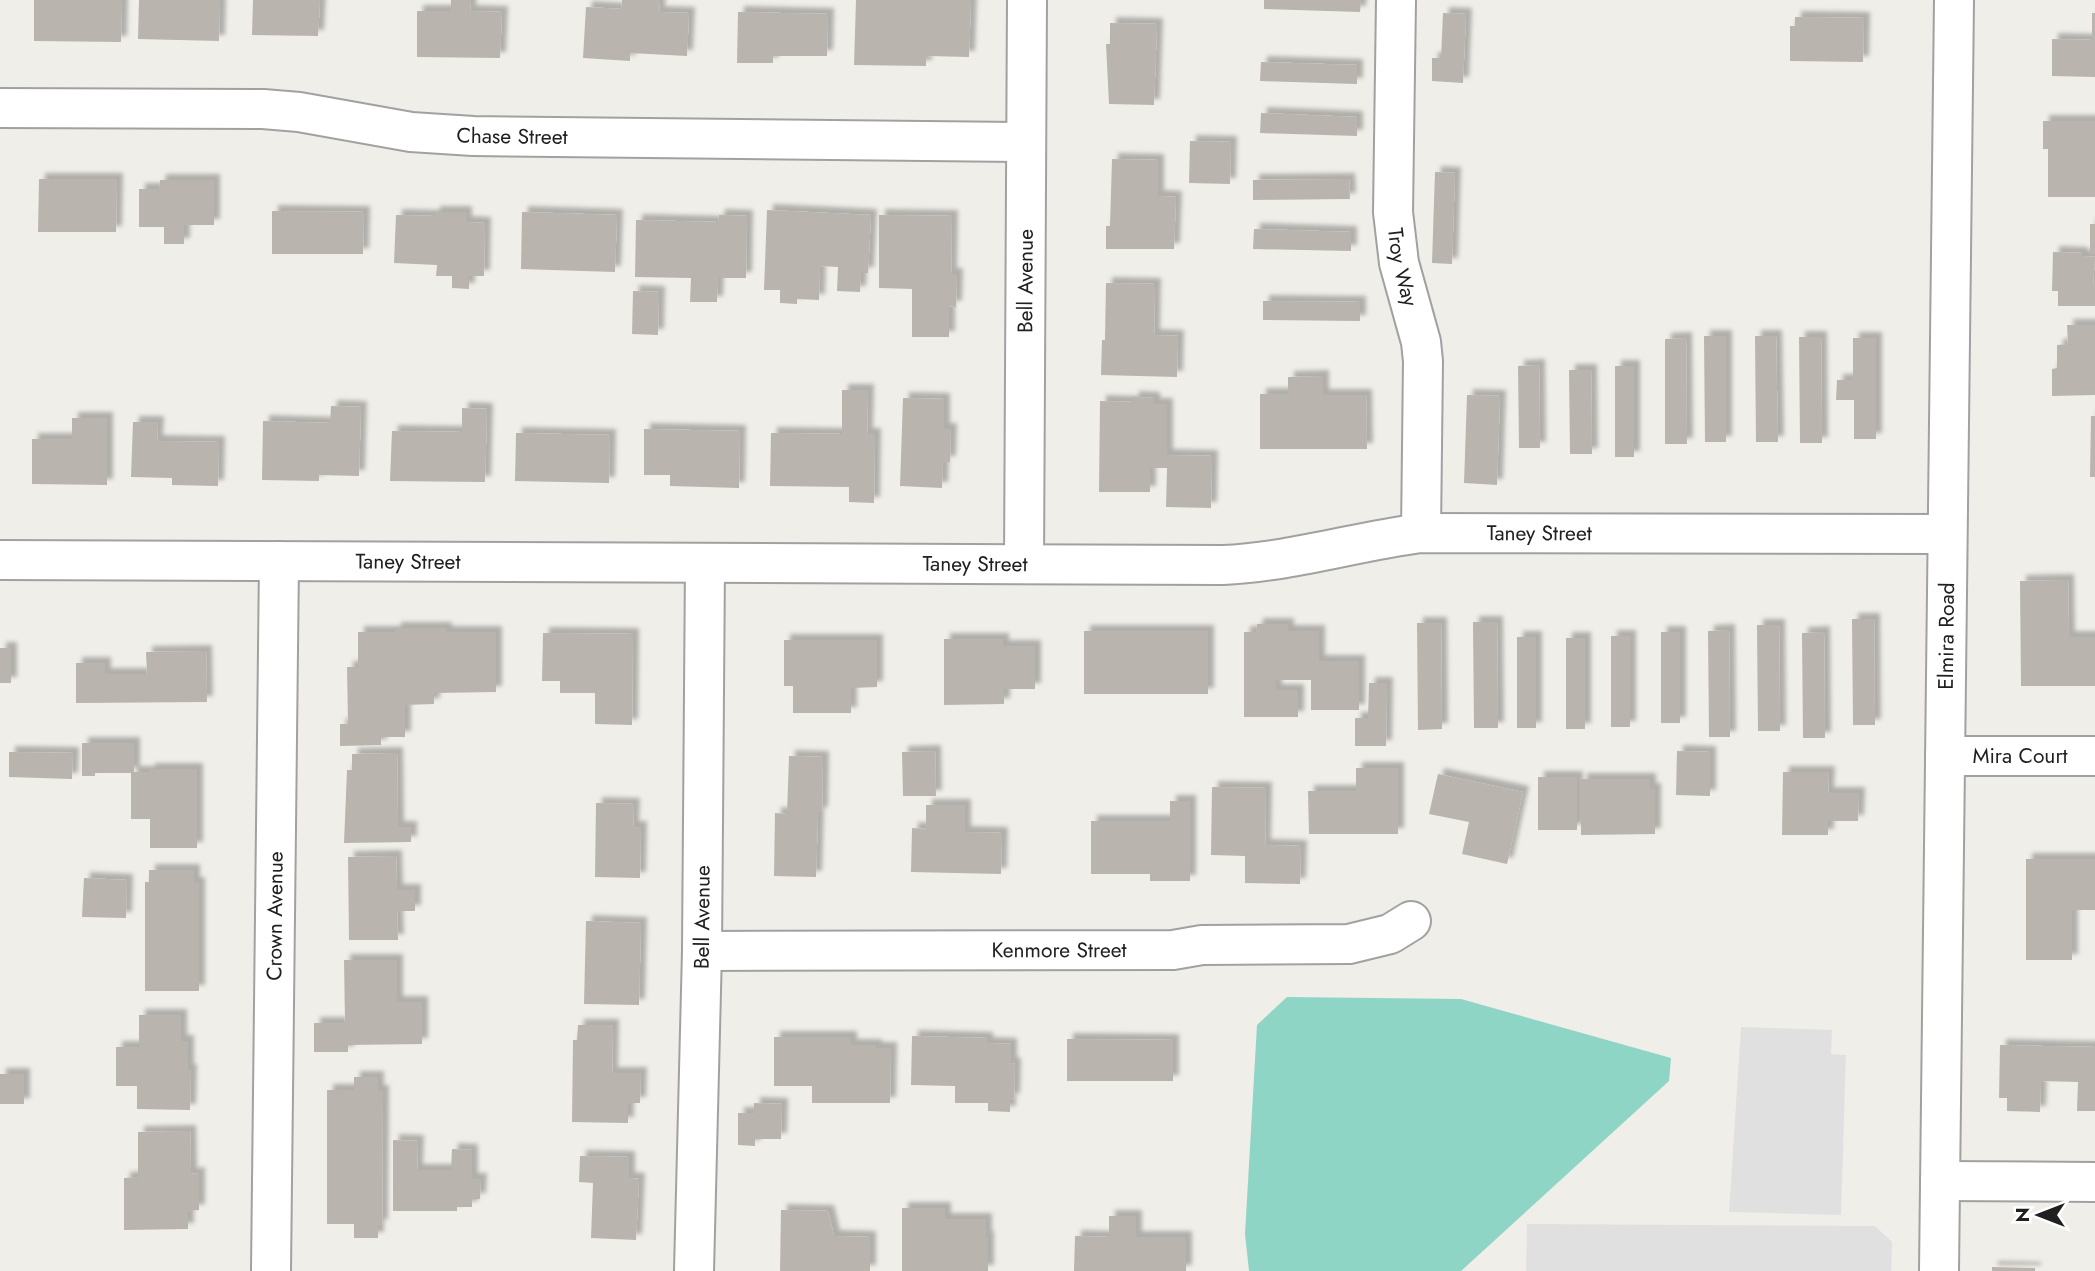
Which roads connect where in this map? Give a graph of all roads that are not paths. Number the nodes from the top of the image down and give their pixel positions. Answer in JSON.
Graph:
{"nodes":[{"id":1,"x":1027,"y":0,"type":"edge"},
{"id":2,"x":1396,"y":0,"type":"edge"},
{"id":3,"x":1954,"y":0,"type":"edge"},
{"id":4,"x":0,"y":107,"type":"edge"},
{"id":5,"x":1025,"y":142,"type":"junction"},
{"id":6,"x":1421,"y":533,"type":"junction"},
{"id":7,"x":1947,"y":534,"type":"junction"},
{"id":8,"x":0,"y":560,"type":"edge"},
{"id":9,"x":279,"y":561,"type":"junction"},
{"id":10,"x":705,"y":563,"type":"junction"},
{"id":11,"x":1024,"y":563,"type":"junction"},
{"id":12,"x":1945,"y":756,"type":"junction"},
{"id":13,"x":2095,"y":756,"type":"edge"},
{"id":14,"x":1411,"y":921,"type":"dead end"},
{"id":15,"x":702,"y":951,"type":"junction"},
{"id":16,"x":1940,"y":1181,"type":"junction"},
{"id":17,"x":2095,"y":1182,"type":"edge"},
{"id":18,"x":271,"y":1271,"type":"edge"},
{"id":19,"x":695,"y":1271,"type":"edge"},
{"id":20,"x":1939,"y":1271,"type":"edge"}],
"edges":[{"from":1,"to":5,"type":"street","name":"Bell Avenue"},
{"from":2,"to":6,"type":"street","name":"Troy Way"},
{"from":3,"to":7,"type":"street","name":"Elmira Road"},
{"from":4,"to":5,"type":"street","name":"Chase Street"},
{"from":5,"to":11,"type":"street","name":"Bell Avenue"},
{"from":6,"to":7,"type":"street","name":"Taney Street"},
{"from":6,"to":11,"type":"street","name":"Taney Street"},
{"from":7,"to":12,"type":"street","name":"Elmira Road"},
{"from":8,"to":9,"type":"street","name":"Taney Street"},
{"from":9,"to":10,"type":"street","name":"Taney Street"},
{"from":9,"to":18,"type":"street","name":"Crown Avenue"},
{"from":10,"to":11,"type":"street","name":"Taney Street"},
{"from":10,"to":15,"type":"street","name":"Bell Avenue"},
{"from":12,"to":13,"type":"street","name":"Mira Court"},
{"from":12,"to":16,"type":"street","name":"Elmira Road"},
{"from":14,"to":15,"type":"street","name":"Kenmore Street"},
{"from":15,"to":19,"type":"street","name":"Bell Avenue"},
{"from":16,"to":17,"type":"street"},
{"from":16,"to":20,"type":"street","name":"Elmira Road"}]}
